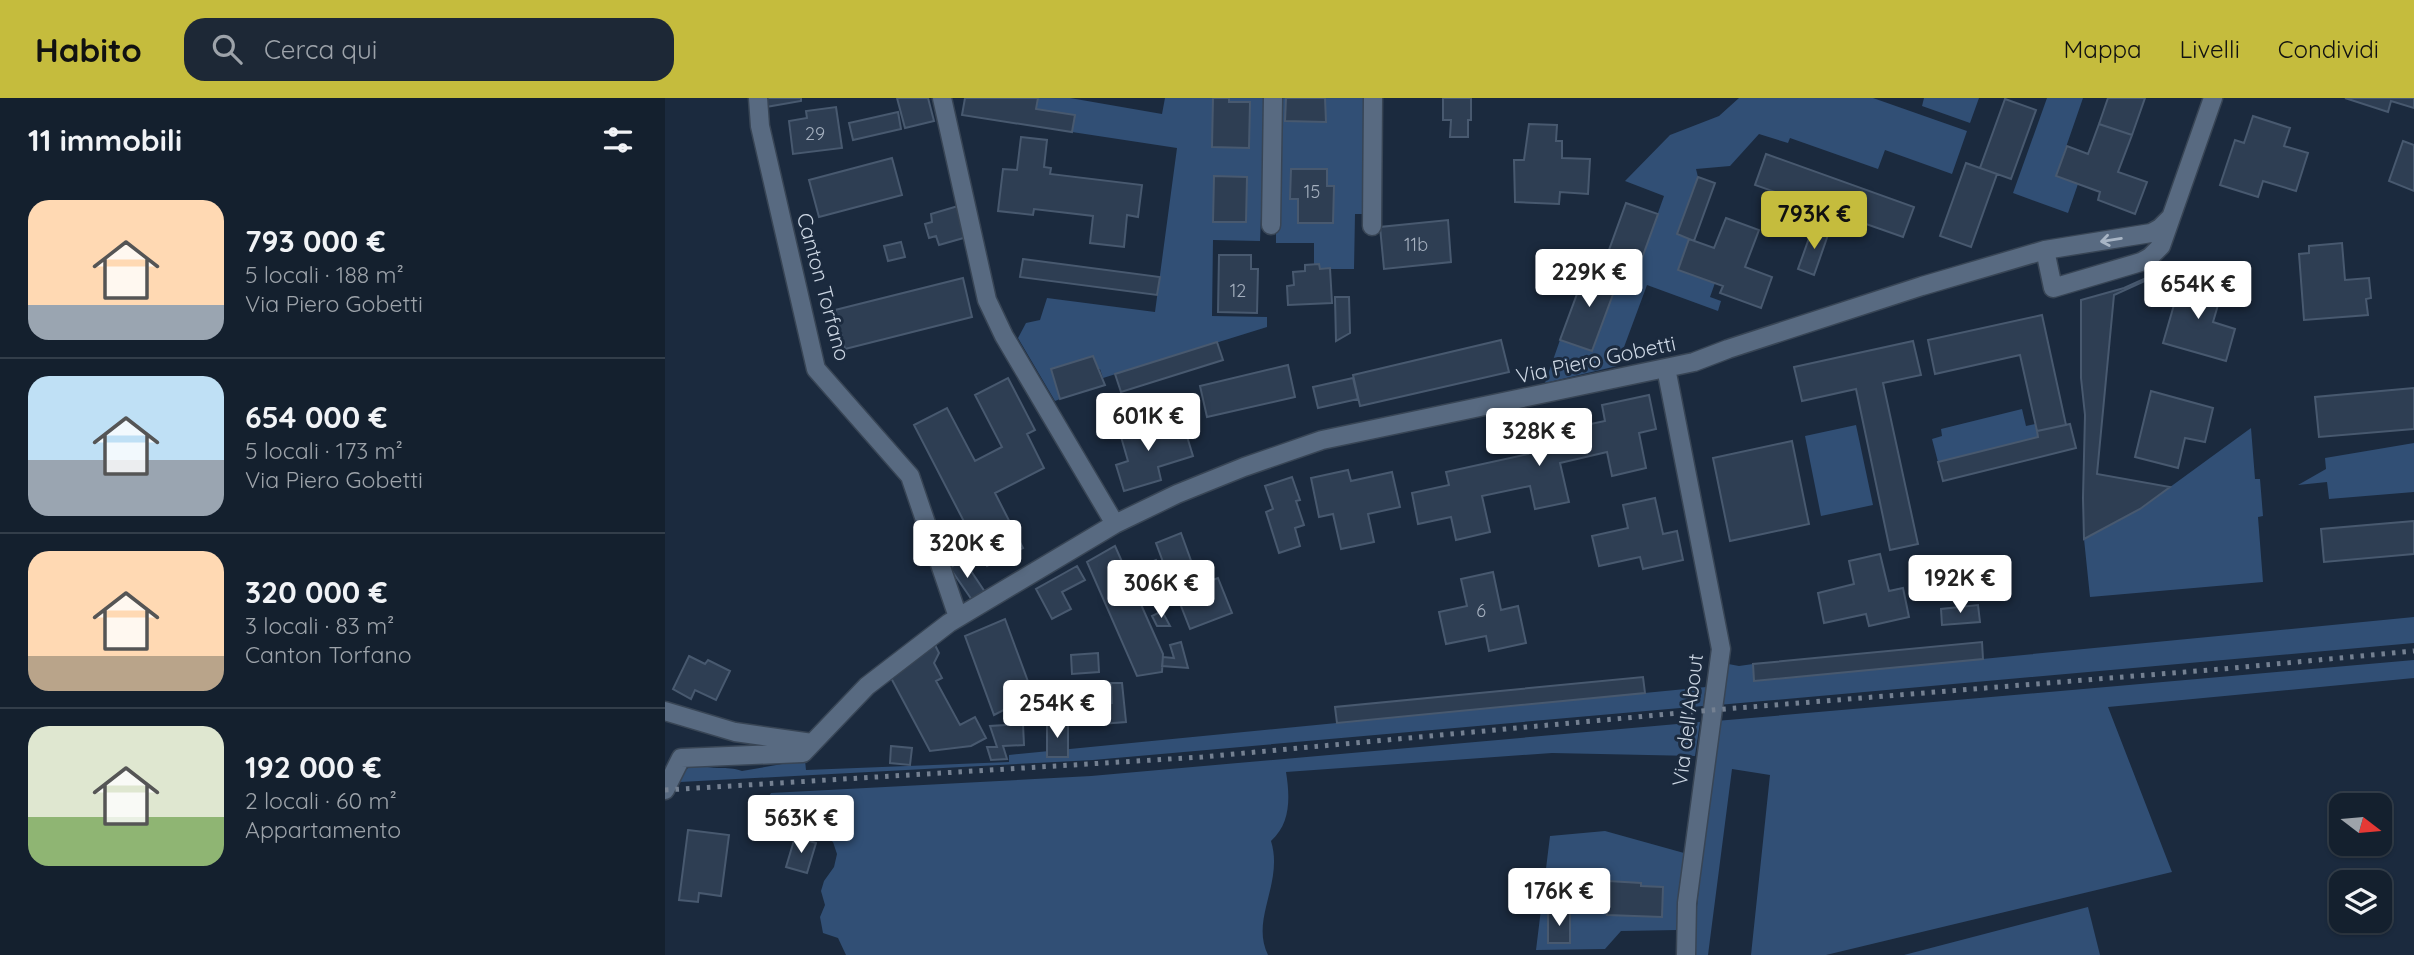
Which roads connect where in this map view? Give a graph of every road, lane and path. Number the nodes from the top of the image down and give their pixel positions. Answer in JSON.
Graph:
{"nodes":[{"id":1,"x":758,"y":98,"type":"edge"},
{"id":2,"x":941,"y":98,"type":"edge"},
{"id":3,"x":1273,"y":98,"type":"edge"},
{"id":4,"x":1373,"y":98,"type":"edge"},
{"id":5,"x":2213,"y":98,"type":"edge"},
{"id":6,"x":2171,"y":217,"type":"junction"},
{"id":7,"x":1271,"y":225,"type":"dead end"},
{"id":8,"x":1372,"y":226,"type":"dead end"},
{"id":9,"x":2045,"y":250,"type":"junction"},
{"id":10,"x":1666,"y":368,"type":"junction"},
{"id":11,"x":1115,"y":524,"type":"junction"},
{"id":12,"x":958,"y":617,"type":"junction"},
{"id":13,"x":665,"y":711,"type":"edge"},
{"id":14,"x":812,"y":743,"type":"junction"},
{"id":15,"x":665,"y":790,"type":"edge"},
{"id":16,"x":1686,"y":955,"type":"edge"}],
"edges":[{"from":1,"to":12,"type":"street","name":"Canton Torfano"},
{"from":2,"to":11,"type":"street"},
{"from":3,"to":7,"type":"street"},
{"from":4,"to":8,"type":"street"},
{"from":5,"to":6,"type":"street"},
{"from":6,"to":9,"type":"street","name":"Via Piero Gobetti","one_way":true},
{"from":6,"to":9,"type":"street"},
{"from":9,"to":10,"type":"street","name":"Via Piero Gobetti"},
{"from":10,"to":11,"type":"street","name":"Via Piero Gobetti"},
{"from":10,"to":16,"type":"street","name":"Via dell'About"},
{"from":11,"to":12,"type":"street","name":"Via Piero Gobetti"},
{"from":12,"to":14,"type":"street","name":"Via Piero Gobetti"},
{"from":13,"to":14,"type":"street"},
{"from":14,"to":15,"type":"street","name":"Via Piero Gobetti"}]}
